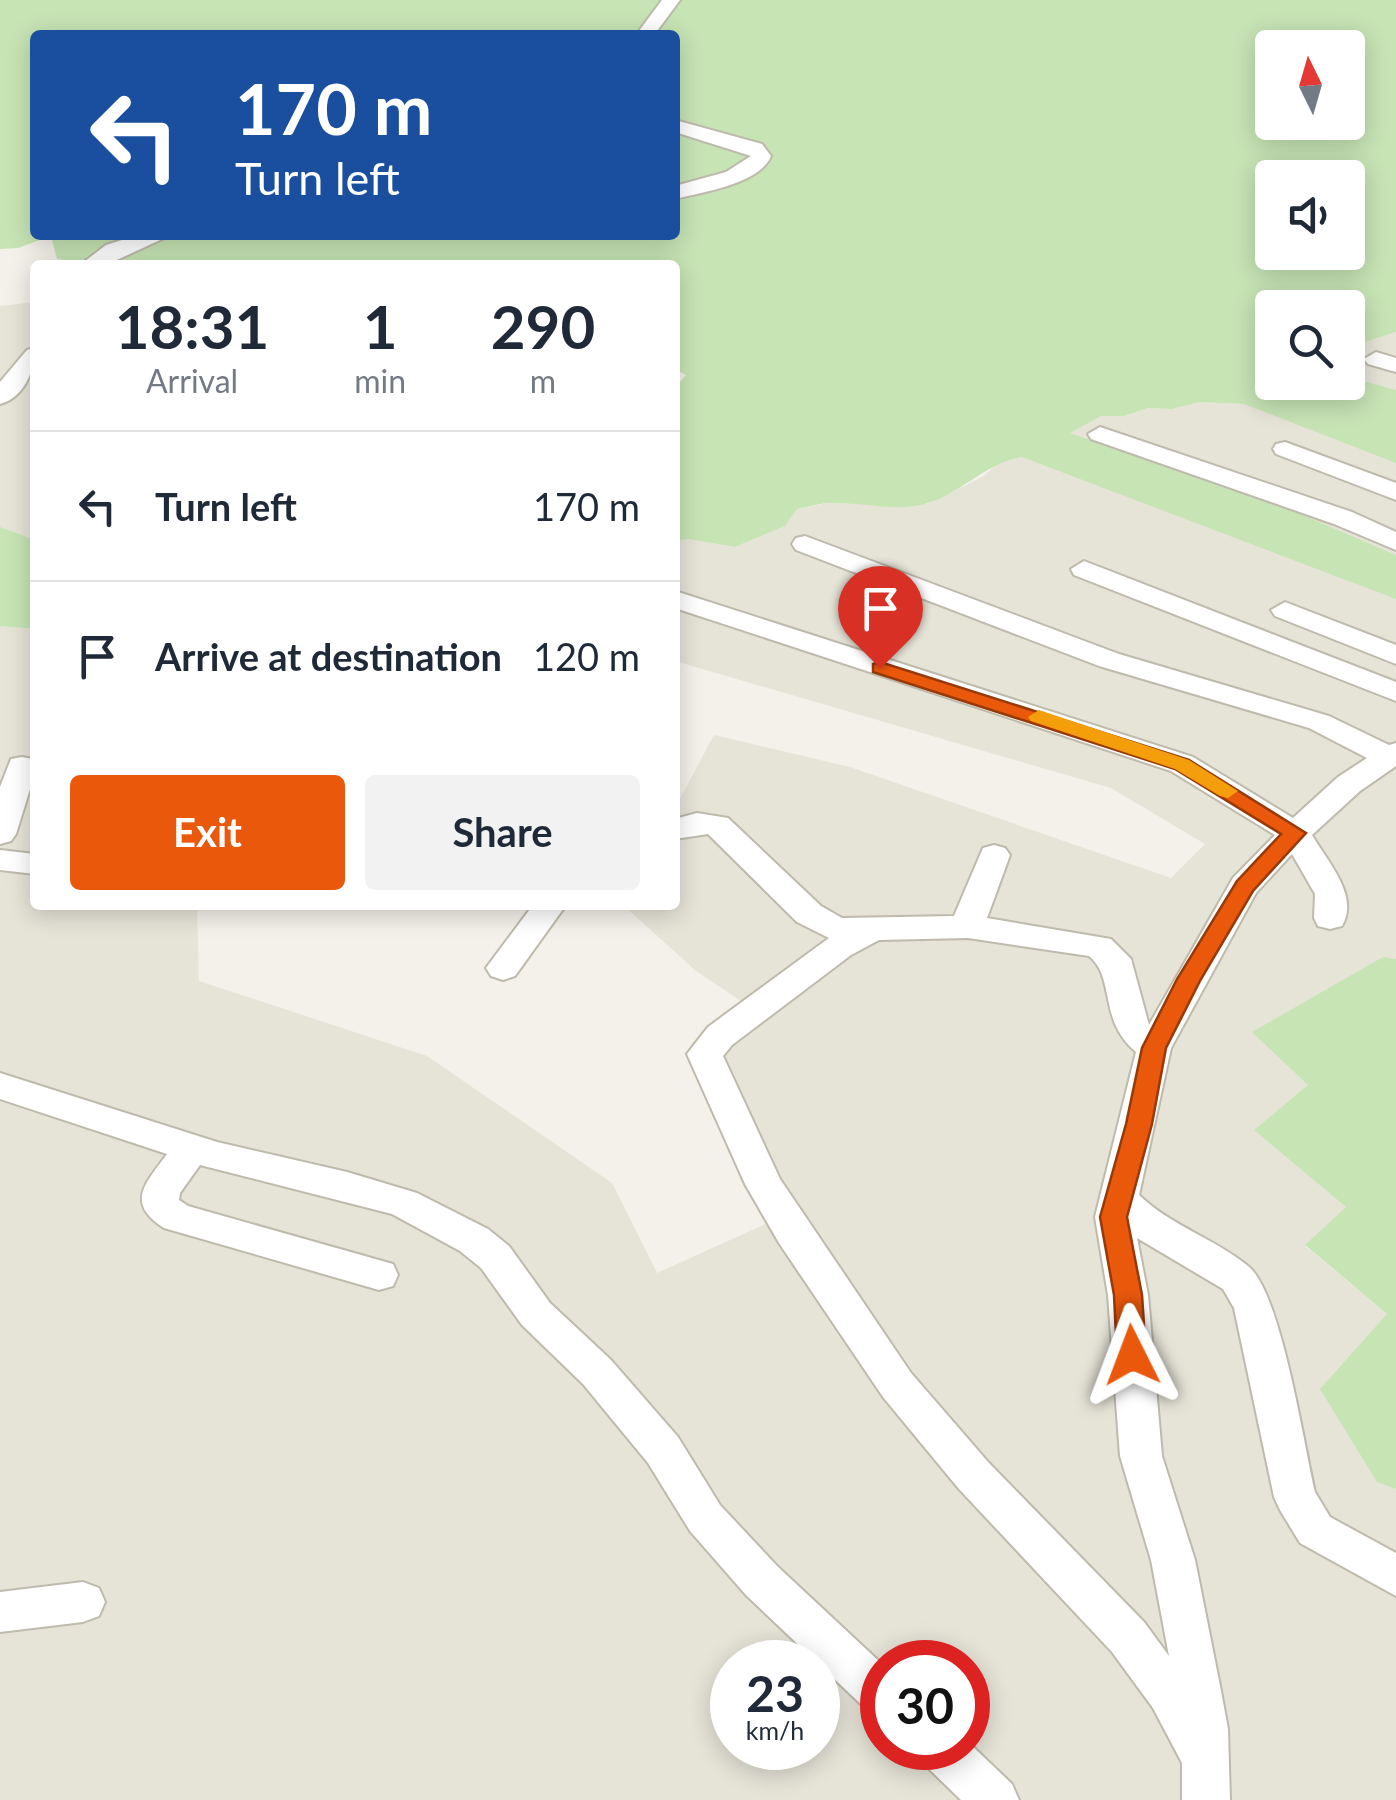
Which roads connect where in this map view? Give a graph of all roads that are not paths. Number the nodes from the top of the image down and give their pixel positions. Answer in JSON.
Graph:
{"nodes":[{"id":1,"x":670,"y":0,"type":"edge"},
{"id":2,"x":649,"y":30,"type":"edge"},
{"id":3,"x":680,"y":127,"type":"edge"},
{"id":4,"x":680,"y":192,"type":"edge"},
{"id":5,"x":145,"y":240,"type":"edge"},
{"id":6,"x":99,"y":260,"type":"edge"},
{"id":7,"x":30,"y":361,"type":"edge"},
{"id":8,"x":0,"y":396,"type":"edge"},
{"id":9,"x":1100,"y":434,"type":"dead end"},
{"id":10,"x":1285,"y":449,"type":"dead end"},
{"id":11,"x":1396,"y":492,"type":"edge"},
{"id":12,"x":1396,"y":542,"type":"edge"},
{"id":13,"x":805,"y":544,"type":"dead end"},
{"id":14,"x":1084,"y":570,"type":"dead end"},
{"id":15,"x":680,"y":601,"type":"edge"},
{"id":16,"x":1285,"y":610,"type":"dead end"},
{"id":17,"x":1396,"y":654,"type":"edge"},
{"id":18,"x":1396,"y":692,"type":"edge"},
{"id":19,"x":1392,"y":754,"type":"edge"},
{"id":20,"x":22,"y":766,"type":"dead end"},
{"id":21,"x":680,"y":828,"type":"edge"},
{"id":22,"x":1295,"y":833,"type":"junction"},
{"id":23,"x":0,"y":834,"type":"edge"},
{"id":24,"x":994,"y":854,"type":"dead end"},
{"id":25,"x":0,"y":860,"type":"edge"},
{"id":26,"x":30,"y":863,"type":"edge"},
{"id":27,"x":546,"y":910,"type":"edge"},
{"id":28,"x":1330,"y":918,"type":"dead end"},
{"id":29,"x":877,"y":926,"type":"junction"},
{"id":30,"x":968,"y":927,"type":"junction"},
{"id":31,"x":503,"y":968,"type":"dead end"},
{"id":32,"x":1154,"y":1048,"type":"junction"},
{"id":33,"x":3,"y":1092,"type":"edge"},
{"id":34,"x":192,"y":1148,"type":"junction"},
{"id":35,"x":1118,"y":1199,"type":"junction"},
{"id":36,"x":379,"y":1276,"type":"dead end"},
{"id":37,"x":1396,"y":1576,"type":"edge"},
{"id":38,"x":83,"y":1602,"type":"dead end"},
{"id":39,"x":0,"y":1612,"type":"edge"},
{"id":40,"x":860,"y":1673,"type":"edge"},
{"id":41,"x":1204,"y":1760,"type":"junction"},
{"id":42,"x":963,"y":1770,"type":"edge"},
{"id":43,"x":995,"y":1800,"type":"edge"},
{"id":44,"x":1206,"y":1800,"type":"edge"}],
"edges":[{"from":1,"to":2,"type":"street"},
{"from":3,"to":4,"type":"street"},
{"from":5,"to":6,"type":"street"},
{"from":7,"to":8,"type":"street"},
{"from":9,"to":12,"type":"street"},
{"from":10,"to":11,"type":"street"},
{"from":13,"to":19,"type":"street"},
{"from":14,"to":18,"type":"street"},
{"from":15,"to":22,"type":"street"},
{"from":16,"to":17,"type":"street"},
{"from":19,"to":22,"type":"street"},
{"from":20,"to":23,"type":"street"},
{"from":21,"to":29,"type":"street"},
{"from":22,"to":28,"type":"street"},
{"from":22,"to":32,"type":"street"},
{"from":24,"to":30,"type":"street"},
{"from":25,"to":26,"type":"street"},
{"from":27,"to":31,"type":"street"},
{"from":29,"to":30,"type":"street"},
{"from":29,"to":41,"type":"street"},
{"from":30,"to":32,"type":"street"},
{"from":32,"to":35,"type":"street"},
{"from":33,"to":34,"type":"street"},
{"from":34,"to":36,"type":"street"},
{"from":34,"to":40,"type":"street"},
{"from":35,"to":37,"type":"street"},
{"from":35,"to":41,"type":"street"},
{"from":38,"to":39,"type":"street"},
{"from":41,"to":44,"type":"street"},
{"from":42,"to":43,"type":"street"}]}
